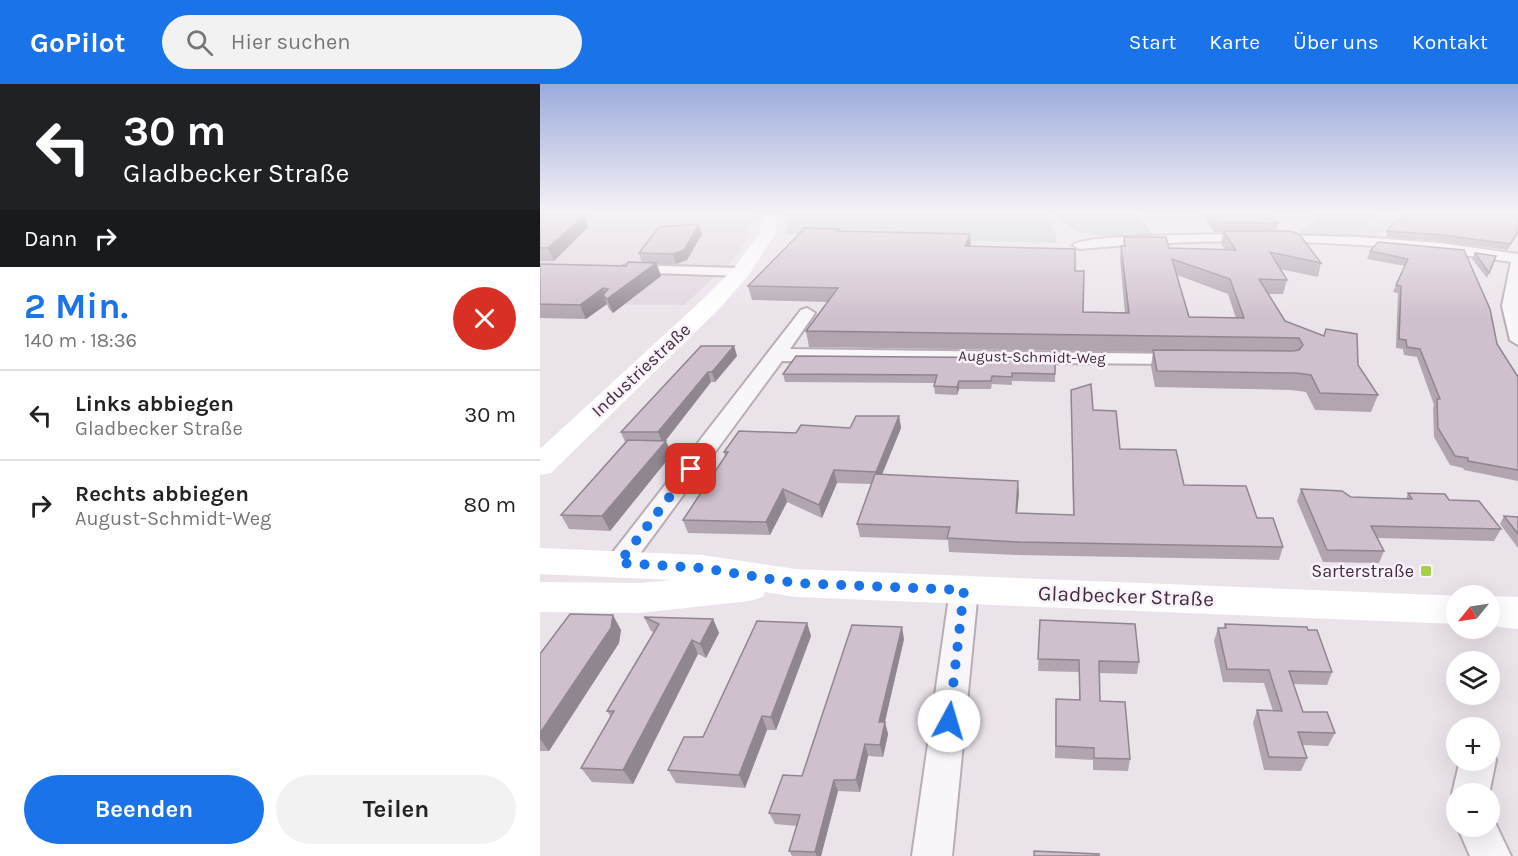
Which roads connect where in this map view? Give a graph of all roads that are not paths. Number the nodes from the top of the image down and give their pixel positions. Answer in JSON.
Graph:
{"nodes":[{"id":1,"x":759,"y":249,"type":"edge"},
{"id":2,"x":1454,"y":249,"type":"edge"},
{"id":3,"x":1517,"y":259,"type":"edge"},
{"id":4,"x":611,"y":268,"type":"edge"},
{"id":5,"x":741,"y":272,"type":"junction"},
{"id":6,"x":807,"y":313,"type":"dead end"},
{"id":7,"x":1518,"y":340,"type":"edge"},
{"id":8,"x":776,"y":356,"type":"junction"},
{"id":9,"x":1195,"y":359,"type":"edge"},
{"id":10,"x":540,"y":466,"type":"edge"},
{"id":11,"x":540,"y":561,"type":"edge"},
{"id":12,"x":619,"y":563,"type":"junction"},
{"id":13,"x":795,"y":583,"type":"junction"},
{"id":14,"x":964,"y":590,"type":"junction"},
{"id":15,"x":540,"y":597,"type":"edge"},
{"id":16,"x":1446,"y":609,"type":"edge"},
{"id":17,"x":1500,"y":612,"type":"edge"},
{"id":18,"x":1518,"y":613,"type":"edge"},
{"id":19,"x":1482,"y":837,"type":"edge"},
{"id":20,"x":932,"y":856,"type":"edge"},
{"id":21,"x":1491,"y":856,"type":"edge"}],
"edges":[{"from":1,"to":5,"type":"main road","name":"Industriestraße"},
{"from":2,"to":3,"type":"street"},
{"from":3,"to":7,"type":"street"},
{"from":4,"to":5,"type":"street"},
{"from":5,"to":10,"type":"main road","name":"Industriestraße"},
{"from":6,"to":8,"type":"street"},
{"from":8,"to":9,"type":"street","name":"August-Schmidt-Weg"},
{"from":8,"to":12,"type":"street"},
{"from":11,"to":12,"type":"main road","name":"Gladbecker Straße"},
{"from":12,"to":13,"type":"main road","name":"Gladbecker Straße"},
{"from":13,"to":14,"type":"main road","name":"Gladbecker Straße"},
{"from":13,"to":15,"type":"main road","name":"Gladbecker Straße"},
{"from":14,"to":16,"type":"main road","name":"Gladbecker Straße"},
{"from":14,"to":20,"type":"street"},
{"from":17,"to":18,"type":"main road"},
{"from":19,"to":21,"type":"street"}]}
